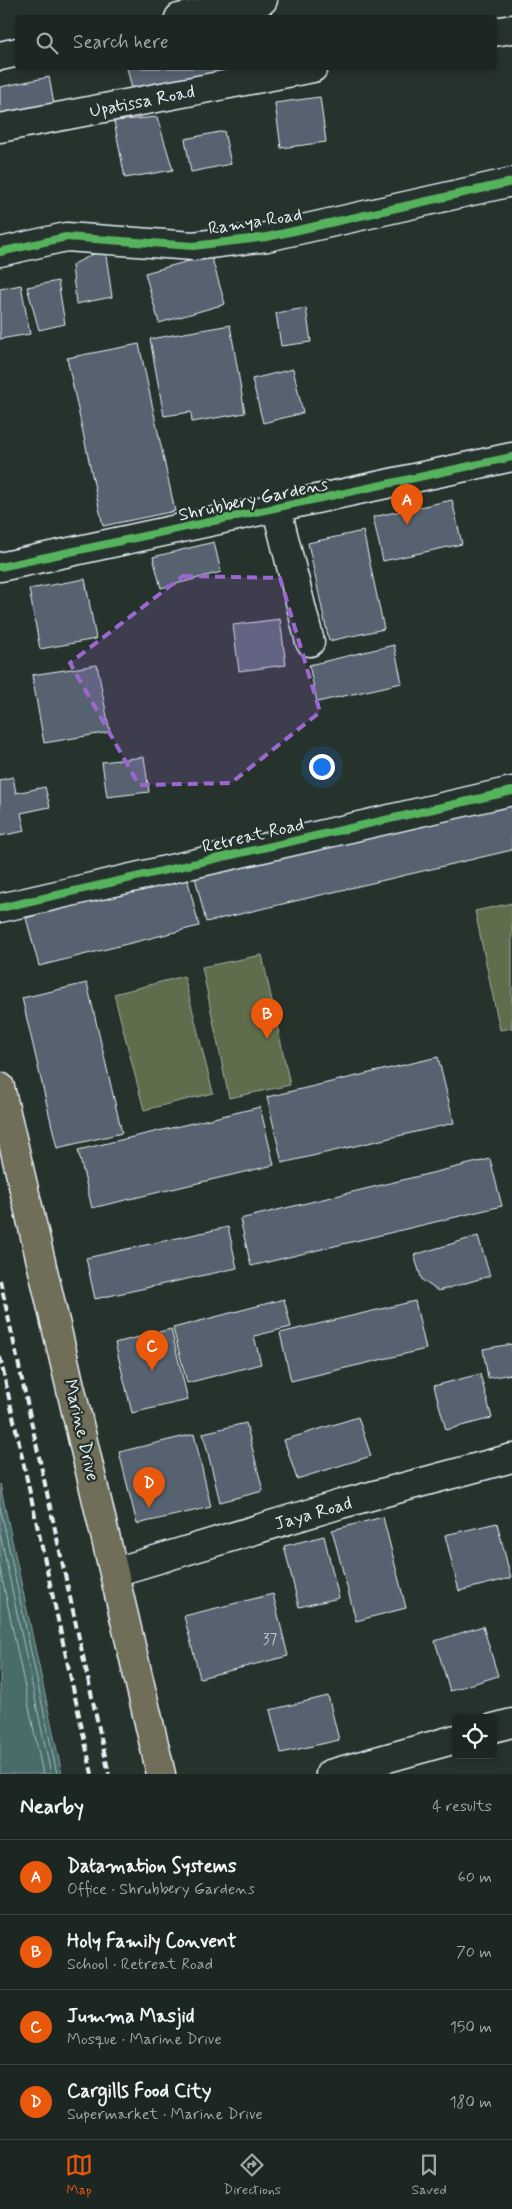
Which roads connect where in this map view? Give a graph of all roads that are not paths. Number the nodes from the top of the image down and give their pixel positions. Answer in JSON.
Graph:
{"nodes":[{"id":1,"x":178,"y":0,"type":"edge"},
{"id":2,"x":263,"y":0,"type":"edge"},
{"id":3,"x":180,"y":15,"type":"edge"},
{"id":4,"x":190,"y":15,"type":"edge"},
{"id":5,"x":512,"y":29,"type":"edge"},
{"id":6,"x":497,"y":32,"type":"edge"},
{"id":7,"x":15,"y":53,"type":"edge"},
{"id":8,"x":0,"y":56,"type":"edge"},
{"id":9,"x":303,"y":70,"type":"edge"},
{"id":10,"x":0,"y":128,"type":"edge"},
{"id":11,"x":512,"y":182,"type":"edge"},
{"id":12,"x":0,"y":252,"type":"edge"},
{"id":13,"x":512,"y":458,"type":"edge"},
{"id":14,"x":277,"y":510,"type":"junction"},
{"id":15,"x":0,"y":567,"type":"edge"},
{"id":16,"x":310,"y":642,"type":"dead end"},
{"id":17,"x":512,"y":791,"type":"edge"},
{"id":18,"x":0,"y":908,"type":"edge"},
{"id":19,"x":0,"y":1087,"type":"edge"},
{"id":20,"x":512,"y":1458,"type":"edge"},
{"id":21,"x":115,"y":1572,"type":"junction"},
{"id":22,"x":512,"y":1723,"type":"edge"},
{"id":23,"x":497,"y":1727,"type":"edge"},
{"id":24,"x":452,"y":1740,"type":"edge"},
{"id":25,"x":161,"y":1774,"type":"edge"},
{"id":26,"x":330,"y":1774,"type":"edge"}],
"edges":[{"from":1,"to":3,"type":"street"},
{"from":2,"to":4,"type":"street"},
{"from":5,"to":6,"type":"street"},
{"from":7,"to":8,"type":"street"},
{"from":9,"to":10,"type":"street","name":"Upatissa Road"},
{"from":11,"to":12,"type":"street","name":"Ramya Road"},
{"from":13,"to":14,"type":"street","name":"Shrubbery Gardens"},
{"from":14,"to":15,"type":"street","name":"Shrubbery Gardens"},
{"from":14,"to":16,"type":"street"},
{"from":17,"to":18,"type":"street","name":"Retreat Road"},
{"from":19,"to":21,"type":"main road","name":"Marine Drive"},
{"from":20,"to":21,"type":"street","name":"Jaya Road"},
{"from":21,"to":25,"type":"main road","name":"Marine Drive"},
{"from":22,"to":23,"type":"street"},
{"from":24,"to":26,"type":"street"}]}
